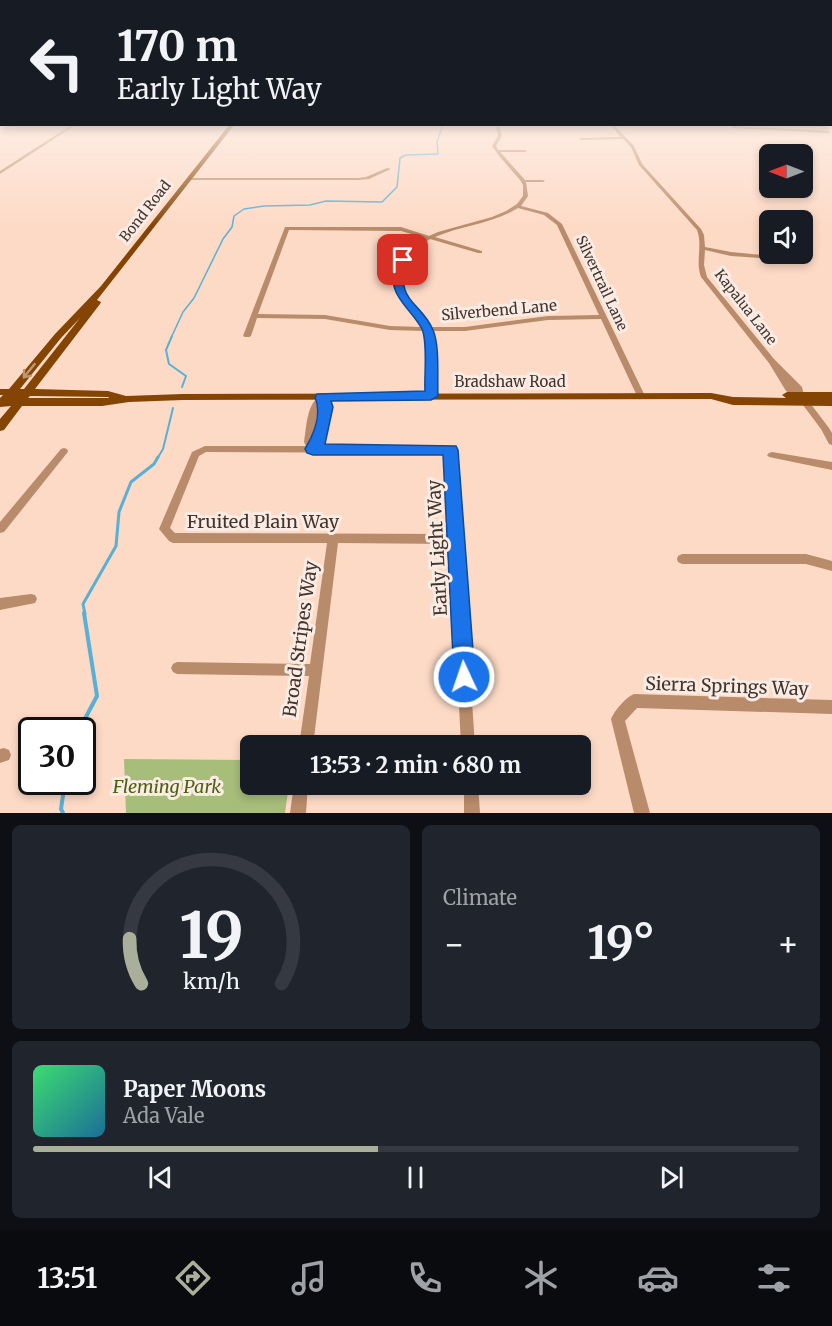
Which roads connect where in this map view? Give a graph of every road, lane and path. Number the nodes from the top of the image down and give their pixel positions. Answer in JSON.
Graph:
{"nodes":[{"id":1,"x":34,"y":151,"type":"edge"},
{"id":2,"x":211,"y":151,"type":"edge"},
{"id":3,"x":497,"y":151,"type":"joint"},
{"id":4,"x":525,"y":151,"type":"dead end"},
{"id":5,"x":635,"y":151,"type":"edge"},
{"id":6,"x":389,"y":169,"type":"dead end"},
{"id":7,"x":0,"y":173,"type":"edge"},
{"id":8,"x":189,"y":179,"type":"junction"},
{"id":9,"x":543,"y":180,"type":"dead end"},
{"id":10,"x":524,"y":181,"type":"junction"},
{"id":11,"x":517,"y":206,"type":"junction"},
{"id":12,"x":430,"y":237,"type":"junction"},
{"id":13,"x":701,"y":249,"type":"junction"},
{"id":14,"x":480,"y":252,"type":"dead end"},
{"id":15,"x":759,"y":256,"type":"edge"},
{"id":16,"x":104,"y":288,"type":"junction"},
{"id":17,"x":77,"y":314,"type":"junction"},
{"id":18,"x":255,"y":316,"type":"junction"},
{"id":19,"x":603,"y":317,"type":"junction"},
{"id":20,"x":427,"y":329,"type":"junction"},
{"id":21,"x":247,"y":336,"type":"dead end"},
{"id":22,"x":64,"y":345,"type":"junction"},
{"id":23,"x":12,"y":392,"type":"junction"},
{"id":24,"x":832,"y":395,"type":"edge"},
{"id":25,"x":431,"y":396,"type":"junction"},
{"id":26,"x":640,"y":396,"type":"junction"},
{"id":27,"x":322,"y":397,"type":"junction"},
{"id":28,"x":24,"y":398,"type":"junction"},
{"id":29,"x":803,"y":399,"type":"junction"},
{"id":30,"x":1,"y":401,"type":"edge"},
{"id":31,"x":832,"y":402,"type":"edge"},
{"id":32,"x":0,"y":427,"type":"edge"},
{"id":33,"x":832,"y":442,"type":"edge"},
{"id":34,"x":313,"y":449,"type":"junction"},
{"id":35,"x":64,"y":451,"type":"dead end"},
{"id":36,"x":772,"y":455,"type":"dead end"},
{"id":37,"x":832,"y":466,"type":"edge"},
{"id":38,"x":0,"y":530,"type":"edge"},
{"id":39,"x":333,"y":538,"type":"junction"},
{"id":40,"x":456,"y":539,"type":"junction"},
{"id":41,"x":682,"y":559,"type":"dead end"},
{"id":42,"x":832,"y":566,"type":"edge"},
{"id":43,"x":31,"y":599,"type":"dead end"},
{"id":44,"x":0,"y":603,"type":"edge"},
{"id":45,"x":177,"y":668,"type":"dead end"},
{"id":46,"x":315,"y":670,"type":"junction"},
{"id":47,"x":832,"y":706,"type":"edge"},
{"id":48,"x":307,"y":735,"type":"edge"},
{"id":49,"x":467,"y":735,"type":"edge"},
{"id":50,"x":300,"y":795,"type":"edge"},
{"id":51,"x":471,"y":795,"type":"edge"},
{"id":52,"x":298,"y":813,"type":"edge"},
{"id":53,"x":472,"y":813,"type":"edge"},
{"id":54,"x":642,"y":813,"type":"edge"}],
"edges":[{"from":1,"to":7,"type":"street"},
{"from":2,"to":8,"type":"main road","name":"Bond Road"},
{"from":3,"to":4,"type":"street"},
{"from":3,"to":10,"type":"street"},
{"from":5,"to":13,"type":"street","name":"Kapalua Lane"},
{"from":6,"to":8,"type":"street"},
{"from":8,"to":16,"type":"main road","name":"Bond Road"},
{"from":9,"to":10,"type":"street"},
{"from":10,"to":11,"type":"street"},
{"from":11,"to":12,"type":"street"},
{"from":11,"to":19,"type":"street","name":"Silvertrail Lane"},
{"from":12,"to":14,"type":"street"},
{"from":12,"to":18,"type":"street"},
{"from":12,"to":20,"type":"street"},
{"from":13,"to":15,"type":"street"},
{"from":13,"to":29,"type":"street","name":"Kapalua Lane"},
{"from":16,"to":17,"type":"main road","name":"Bond Road"},
{"from":16,"to":22,"type":"main road","name":"Bond Road"},
{"from":17,"to":22,"type":"main road"},
{"from":17,"to":23,"type":"main road","name":"Bond Road","one_way":true},
{"from":18,"to":20,"type":"street","name":"Silverbend Lane"},
{"from":18,"to":21,"type":"street"},
{"from":19,"to":20,"type":"street","name":"Silverbend Lane"},
{"from":19,"to":26,"type":"street","name":"Silvertrail Lane"},
{"from":20,"to":25,"type":"street"},
{"from":22,"to":28,"type":"main road","name":"Bond Road"},
{"from":23,"to":28,"type":"main road","name":"Bradshaw Road"},
{"from":23,"to":30,"type":"main road","name":"Bond Road"},
{"from":24,"to":29,"type":"main road","name":"Bradshaw Road"},
{"from":25,"to":26,"type":"main road","name":"Bradshaw Road"},
{"from":25,"to":27,"type":"main road","name":"Bradshaw Road"},
{"from":26,"to":29,"type":"main road","name":"Bradshaw Road"},
{"from":27,"to":28,"type":"main road","name":"Bradshaw Road"},
{"from":27,"to":34,"type":"street"},
{"from":28,"to":30,"type":"main road","name":"Bradshaw Road"},
{"from":28,"to":32,"type":"main road","name":"Bond Road"},
{"from":29,"to":31,"type":"main road","name":"Bradshaw Road"},
{"from":29,"to":33,"type":"street","name":"Kapalua Lane"},
{"from":34,"to":39,"type":"street","name":"Fruited Plain Way"},
{"from":34,"to":40,"type":"street","name":"Early Light Way"},
{"from":35,"to":38,"type":"street"},
{"from":36,"to":37,"type":"street"},
{"from":39,"to":40,"type":"street","name":"Fruited Plain Way"},
{"from":39,"to":46,"type":"street","name":"Broad Stripes Way"},
{"from":40,"to":49,"type":"street","name":"Early Light Way"},
{"from":41,"to":42,"type":"street"},
{"from":43,"to":44,"type":"street"},
{"from":45,"to":46,"type":"street"},
{"from":46,"to":48,"type":"street","name":"Broad Stripes Way"},
{"from":47,"to":54,"type":"street","name":"Sierra Springs Way"},
{"from":50,"to":52,"type":"street"},
{"from":51,"to":53,"type":"street"}]}
